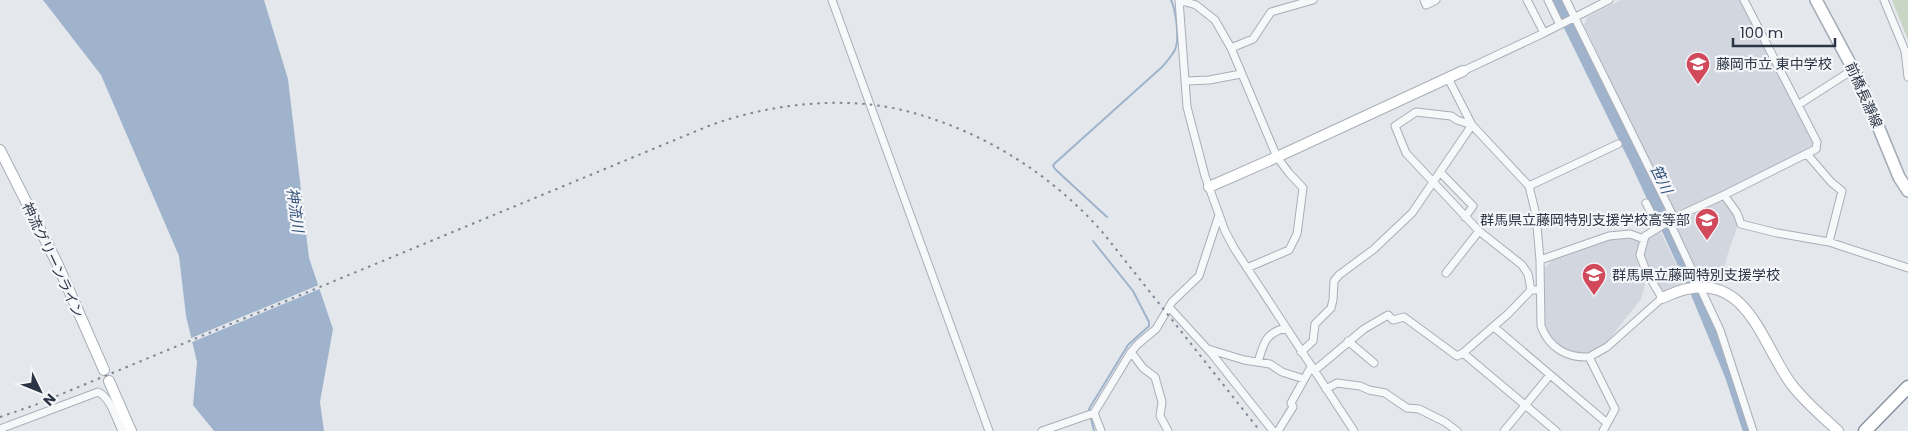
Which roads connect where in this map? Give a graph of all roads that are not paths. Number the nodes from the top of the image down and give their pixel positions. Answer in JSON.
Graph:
{"nodes":[{"id":1,"x":832,"y":0,"type":"edge"},
{"id":2,"x":1313,"y":0,"type":"edge"},
{"id":3,"x":1424,"y":0,"type":"edge"},
{"id":4,"x":1436,"y":0,"type":"edge"},
{"id":5,"x":1527,"y":0,"type":"edge"},
{"id":6,"x":1548,"y":0,"type":"edge"},
{"id":7,"x":1566,"y":0,"type":"edge"},
{"id":8,"x":1609,"y":0,"type":"edge"},
{"id":9,"x":1744,"y":0,"type":"edge"},
{"id":10,"x":1816,"y":0,"type":"edge"},
{"id":11,"x":1884,"y":0,"type":"edge"},
{"id":12,"x":1179,"y":1,"type":"edge"},
{"id":13,"x":1572,"y":18,"type":"junction"},
{"id":14,"x":1561,"y":24,"type":"junction"},
{"id":15,"x":1544,"y":33,"type":"junction"},
{"id":16,"x":1231,"y":48,"type":"junction"},
{"id":17,"x":1854,"y":69,"type":"junction"},
{"id":18,"x":1463,"y":71,"type":"joint"},
{"id":19,"x":1241,"y":74,"type":"junction"},
{"id":20,"x":1908,"y":77,"type":"edge"},
{"id":21,"x":1448,"y":78,"type":"junction"},
{"id":22,"x":1186,"y":81,"type":"junction"},
{"id":23,"x":1798,"y":105,"type":"junction"},
{"id":24,"x":1472,"y":125,"type":"junction"},
{"id":25,"x":1618,"y":144,"type":"dead end"},
{"id":26,"x":0,"y":150,"type":"edge"},
{"id":27,"x":1807,"y":154,"type":"junction"},
{"id":28,"x":1277,"y":157,"type":"junction"},
{"id":29,"x":1440,"y":172,"type":"junction"},
{"id":30,"x":1432,"y":182,"type":"junction"},
{"id":31,"x":1529,"y":186,"type":"junction"},
{"id":32,"x":1209,"y":187,"type":"junction"},
{"id":33,"x":1908,"y":191,"type":"edge"},
{"id":34,"x":1724,"y":195,"type":"junction"},
{"id":35,"x":1646,"y":203,"type":"dead end"},
{"id":36,"x":1219,"y":215,"type":"junction"},
{"id":37,"x":1465,"y":217,"type":"junction"},
{"id":38,"x":1672,"y":220,"type":"junction"},
{"id":39,"x":1658,"y":227,"type":"junction"},
{"id":40,"x":1479,"y":231,"type":"junction"},
{"id":41,"x":1644,"y":238,"type":"junction"},
{"id":42,"x":1830,"y":242,"type":"junction"},
{"id":43,"x":1540,"y":260,"type":"junction"},
{"id":44,"x":1247,"y":268,"type":"junction"},
{"id":45,"x":1908,"y":268,"type":"edge"},
{"id":46,"x":1446,"y":273,"type":"dead end"},
{"id":47,"x":1697,"y":288,"type":"junction"},
{"id":48,"x":1531,"y":290,"type":"junction"},
{"id":49,"x":1540,"y":290,"type":"junction"},
{"id":50,"x":1662,"y":298,"type":"junction"},
{"id":51,"x":1169,"y":308,"type":"junction"},
{"id":52,"x":1494,"y":327,"type":"junction"},
{"id":53,"x":1286,"y":328,"type":"junction"},
{"id":54,"x":1348,"y":341,"type":"junction"},
{"id":55,"x":1208,"y":349,"type":"junction"},
{"id":56,"x":1131,"y":352,"type":"junction"},
{"id":57,"x":1301,"y":352,"type":"junction"},
{"id":58,"x":1463,"y":353,"type":"junction"},
{"id":59,"x":1589,"y":357,"type":"junction"},
{"id":60,"x":1258,"y":362,"type":"junction"},
{"id":61,"x":1374,"y":363,"type":"dead end"},
{"id":62,"x":1312,"y":369,"type":"junction"},
{"id":63,"x":104,"y":370,"type":"dead end"},
{"id":64,"x":1550,"y":375,"type":"junction"},
{"id":65,"x":1304,"y":379,"type":"junction"},
{"id":66,"x":108,"y":381,"type":"dead end"},
{"id":67,"x":1908,"y":387,"type":"edge"},
{"id":68,"x":1326,"y":389,"type":"junction"},
{"id":69,"x":1525,"y":405,"type":"junction"},
{"id":70,"x":1094,"y":413,"type":"junction"},
{"id":71,"x":1607,"y":423,"type":"junction"},
{"id":72,"x":0,"y":429,"type":"edge"},
{"id":73,"x":122,"y":431,"type":"edge"},
{"id":74,"x":132,"y":431,"type":"edge"},
{"id":75,"x":989,"y":431,"type":"edge"},
{"id":76,"x":1042,"y":431,"type":"edge"},
{"id":77,"x":1101,"y":431,"type":"edge"},
{"id":78,"x":1168,"y":431,"type":"edge"},
{"id":79,"x":1273,"y":431,"type":"edge"},
{"id":80,"x":1278,"y":431,"type":"edge"},
{"id":81,"x":1354,"y":431,"type":"edge"},
{"id":82,"x":1457,"y":431,"type":"edge"},
{"id":83,"x":1504,"y":431,"type":"edge"},
{"id":84,"x":1556,"y":431,"type":"edge"},
{"id":85,"x":1603,"y":431,"type":"edge"},
{"id":86,"x":1754,"y":431,"type":"edge"},
{"id":87,"x":1838,"y":431,"type":"edge"},
{"id":88,"x":1865,"y":431,"type":"edge"}],
"edges":[{"from":1,"to":75,"type":"street"},
{"from":2,"to":16,"type":"street"},
{"from":3,"to":4,"type":"street"},
{"from":5,"to":15,"type":"street"},
{"from":6,"to":14,"type":"street"},
{"from":7,"to":13,"type":"street"},
{"from":8,"to":13,"type":"street"},
{"from":9,"to":23,"type":"street"},
{"from":10,"to":17,"type":"main road","name":"前橋長瀞線"},
{"from":11,"to":20,"type":"street"},
{"from":12,"to":16,"type":"street"},
{"from":12,"to":22,"type":"street"},
{"from":13,"to":14,"type":"street"},
{"from":13,"to":38,"type":"street"},
{"from":14,"to":15,"type":"street"},
{"from":15,"to":18,"type":"street"},
{"from":16,"to":19,"type":"street"},
{"from":17,"to":23,"type":"street"},
{"from":17,"to":33,"type":"main road","name":"前橋長瀞線"},
{"from":18,"to":21,"type":"street"},
{"from":19,"to":22,"type":"street"},
{"from":19,"to":28,"type":"street"},
{"from":21,"to":24,"type":"street"},
{"from":21,"to":28,"type":"street"},
{"from":22,"to":32,"type":"street"},
{"from":23,"to":27,"type":"street"},
{"from":24,"to":29,"type":"street"},
{"from":24,"to":30,"type":"street"},
{"from":24,"to":31,"type":"street"},
{"from":25,"to":31,"type":"street"},
{"from":26,"to":63,"type":"street","name":"神流グリーンライン"},
{"from":27,"to":34,"type":"street"},
{"from":27,"to":42,"type":"street"},
{"from":28,"to":32,"type":"street"},
{"from":28,"to":44,"type":"street"},
{"from":29,"to":30,"type":"street"},
{"from":29,"to":37,"type":"street"},
{"from":30,"to":37,"type":"street"},
{"from":30,"to":57,"type":"street"},
{"from":31,"to":43,"type":"street"},
{"from":32,"to":36,"type":"street"},
{"from":34,"to":38,"type":"street"},
{"from":34,"to":42,"type":"street"},
{"from":35,"to":39,"type":"street"},
{"from":36,"to":44,"type":"street"},
{"from":36,"to":51,"type":"street"},
{"from":37,"to":40,"type":"street"},
{"from":38,"to":39,"type":"street"},
{"from":38,"to":47,"type":"street"},
{"from":39,"to":41,"type":"street"},
{"from":40,"to":46,"type":"street"},
{"from":40,"to":48,"type":"street"},
{"from":41,"to":43,"type":"street"},
{"from":41,"to":50,"type":"street"},
{"from":42,"to":45,"type":"street"},
{"from":43,"to":49,"type":"street"},
{"from":44,"to":53,"type":"street"},
{"from":47,"to":50,"type":"street"},
{"from":47,"to":86,"type":"street"},
{"from":47,"to":87,"type":"street"},
{"from":48,"to":49,"type":"street"},
{"from":48,"to":52,"type":"street"},
{"from":49,"to":59,"type":"street"},
{"from":50,"to":59,"type":"street"},
{"from":51,"to":55,"type":"street"},
{"from":51,"to":56,"type":"street"},
{"from":52,"to":58,"type":"street"},
{"from":52,"to":64,"type":"street"},
{"from":53,"to":57,"type":"street"},
{"from":53,"to":60,"type":"street"},
{"from":54,"to":58,"type":"street"},
{"from":54,"to":61,"type":"street"},
{"from":54,"to":62,"type":"street"},
{"from":55,"to":60,"type":"street"},
{"from":55,"to":79,"type":"street"},
{"from":56,"to":70,"type":"street"},
{"from":56,"to":78,"type":"street"},
{"from":57,"to":62,"type":"street"},
{"from":58,"to":69,"type":"street"},
{"from":59,"to":71,"type":"street"},
{"from":60,"to":65,"type":"street"},
{"from":62,"to":65,"type":"street"},
{"from":62,"to":68,"type":"street"},
{"from":64,"to":69,"type":"street"},
{"from":64,"to":71,"type":"street"},
{"from":65,"to":80,"type":"street"},
{"from":66,"to":74,"type":"street"},
{"from":67,"to":88,"type":"highway"},
{"from":68,"to":81,"type":"street"},
{"from":68,"to":82,"type":"street"},
{"from":69,"to":83,"type":"street"},
{"from":69,"to":84,"type":"street"},
{"from":70,"to":76,"type":"street"},
{"from":70,"to":77,"type":"street"},
{"from":71,"to":85,"type":"street"},
{"from":72,"to":73,"type":"street"}]}
